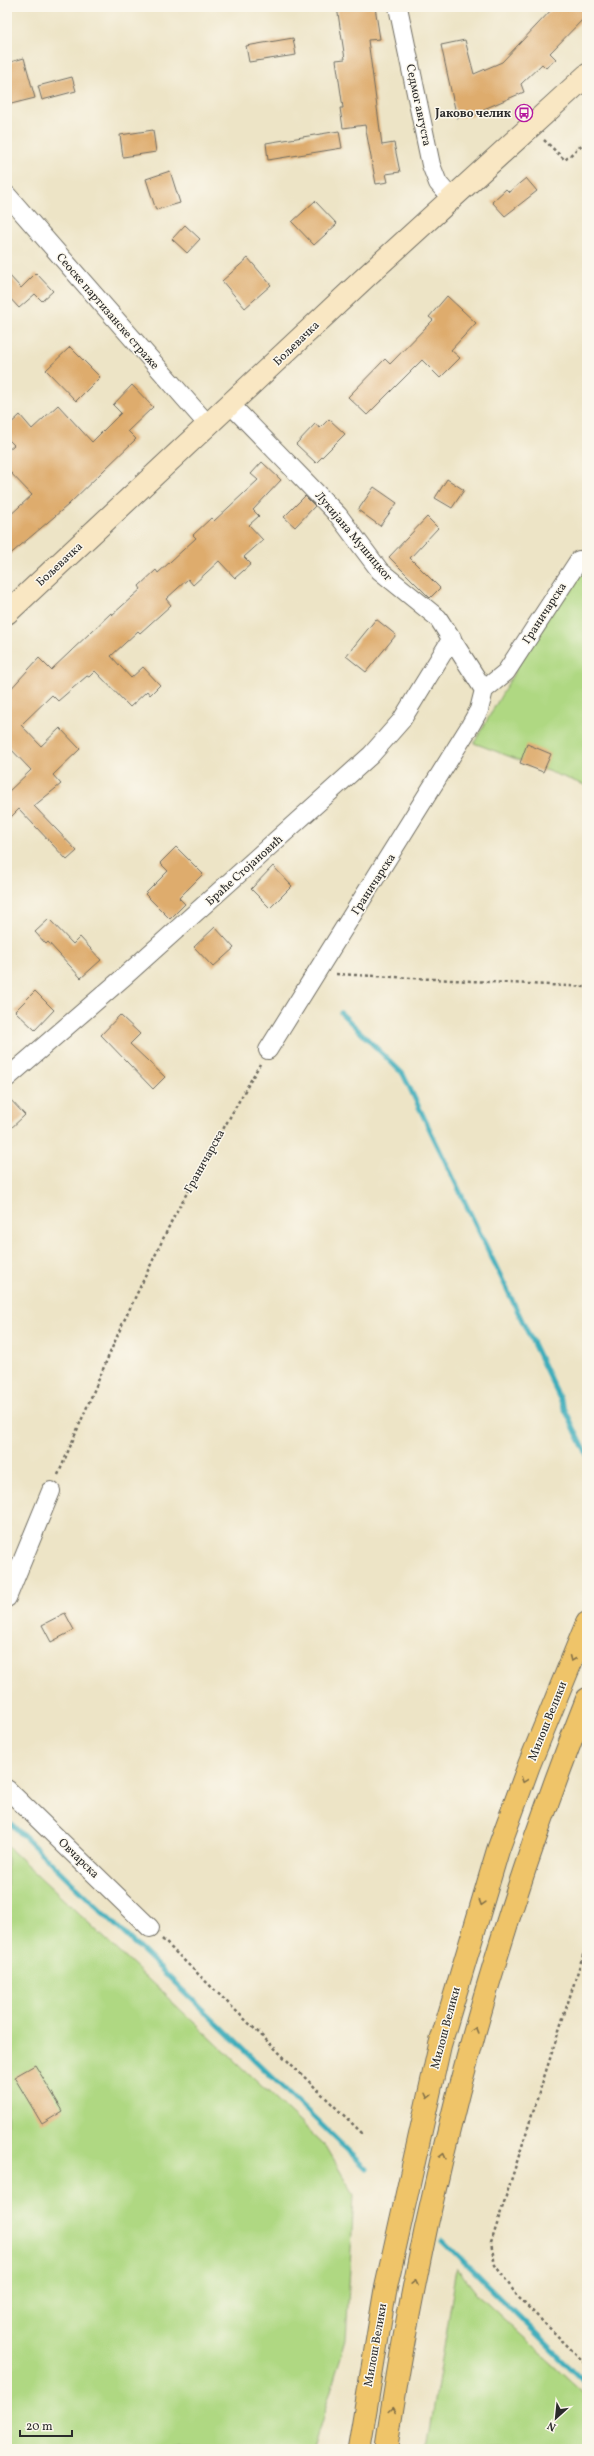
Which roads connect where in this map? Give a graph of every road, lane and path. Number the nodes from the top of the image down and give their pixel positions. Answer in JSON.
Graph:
{"nodes":[{"id":1,"x":398,"y":7,"type":"edge"},
{"id":2,"x":587,"y":75,"type":"edge"},
{"id":3,"x":530,"y":127,"type":"junction"},
{"id":4,"x":587,"y":140,"type":"edge"},
{"id":5,"x":7,"y":195,"type":"edge"},
{"id":6,"x":451,"y":198,"type":"junction"},
{"id":7,"x":231,"y":405,"type":"junction"},
{"id":8,"x":209,"y":426,"type":"junction"},
{"id":9,"x":579,"y":560,"type":"dead end"},
{"id":10,"x":7,"y":613,"type":"edge"},
{"id":11,"x":452,"y":638,"type":"junction"},
{"id":12,"x":484,"y":690,"type":"junction"},
{"id":13,"x":316,"y":973,"type":"junction"},
{"id":14,"x":587,"y":987,"type":"edge"},
{"id":15,"x":268,"y":1050,"type":"joint"},
{"id":16,"x":7,"y":1078,"type":"edge"},
{"id":17,"x":51,"y":1490,"type":"joint"},
{"id":18,"x":7,"y":1598,"type":"edge"},
{"id":19,"x":587,"y":1623,"type":"edge"},
{"id":20,"x":587,"y":1699,"type":"edge"},
{"id":21,"x":7,"y":1789,"type":"edge"},
{"id":22,"x":150,"y":1928,"type":"joint"},
{"id":23,"x":587,"y":1943,"type":"edge"},
{"id":24,"x":363,"y":2134,"type":"dead end"},
{"id":25,"x":587,"y":2365,"type":"edge"},
{"id":26,"x":359,"y":2449,"type":"edge"},
{"id":27,"x":386,"y":2449,"type":"edge"}],
"edges":[{"from":1,"to":6,"type":"street","name":"Седмог августа"},
{"from":2,"to":3,"type":"main road","name":"Бољевачка"},
{"from":3,"to":4,"type":"path"},
{"from":3,"to":6,"type":"main road","name":"Бољевачка"},
{"from":5,"to":8,"type":"street","name":"Сеоске партизанске страже"},
{"from":6,"to":7,"type":"main road","name":"Бољевачка"},
{"from":7,"to":8,"type":"main road","name":"Бољевачка"},
{"from":7,"to":11,"type":"street","name":"Лукијана Мушицког"},
{"from":8,"to":10,"type":"main road","name":"Бољевачка"},
{"from":9,"to":12,"type":"street","name":"Граничарска"},
{"from":11,"to":12,"type":"street","name":"Лукијана Мушицког"},
{"from":11,"to":16,"type":"street","name":"Браће Стојановић"},
{"from":12,"to":13,"type":"street","name":"Граничарска"},
{"from":13,"to":14,"type":"path"},
{"from":13,"to":15,"type":"street","name":"Граничарска"},
{"from":15,"to":17,"type":"path","name":"Граничарска"},
{"from":17,"to":18,"type":"street"},
{"from":19,"to":26,"type":"highway","name":"Милош Велики","one_way":true},
{"from":27,"to":20,"type":"highway","one_way":true},
{"from":21,"to":22,"type":"street","name":"Овчарска"},
{"from":22,"to":24,"type":"path"},
{"from":23,"to":25,"type":"path"}]}
